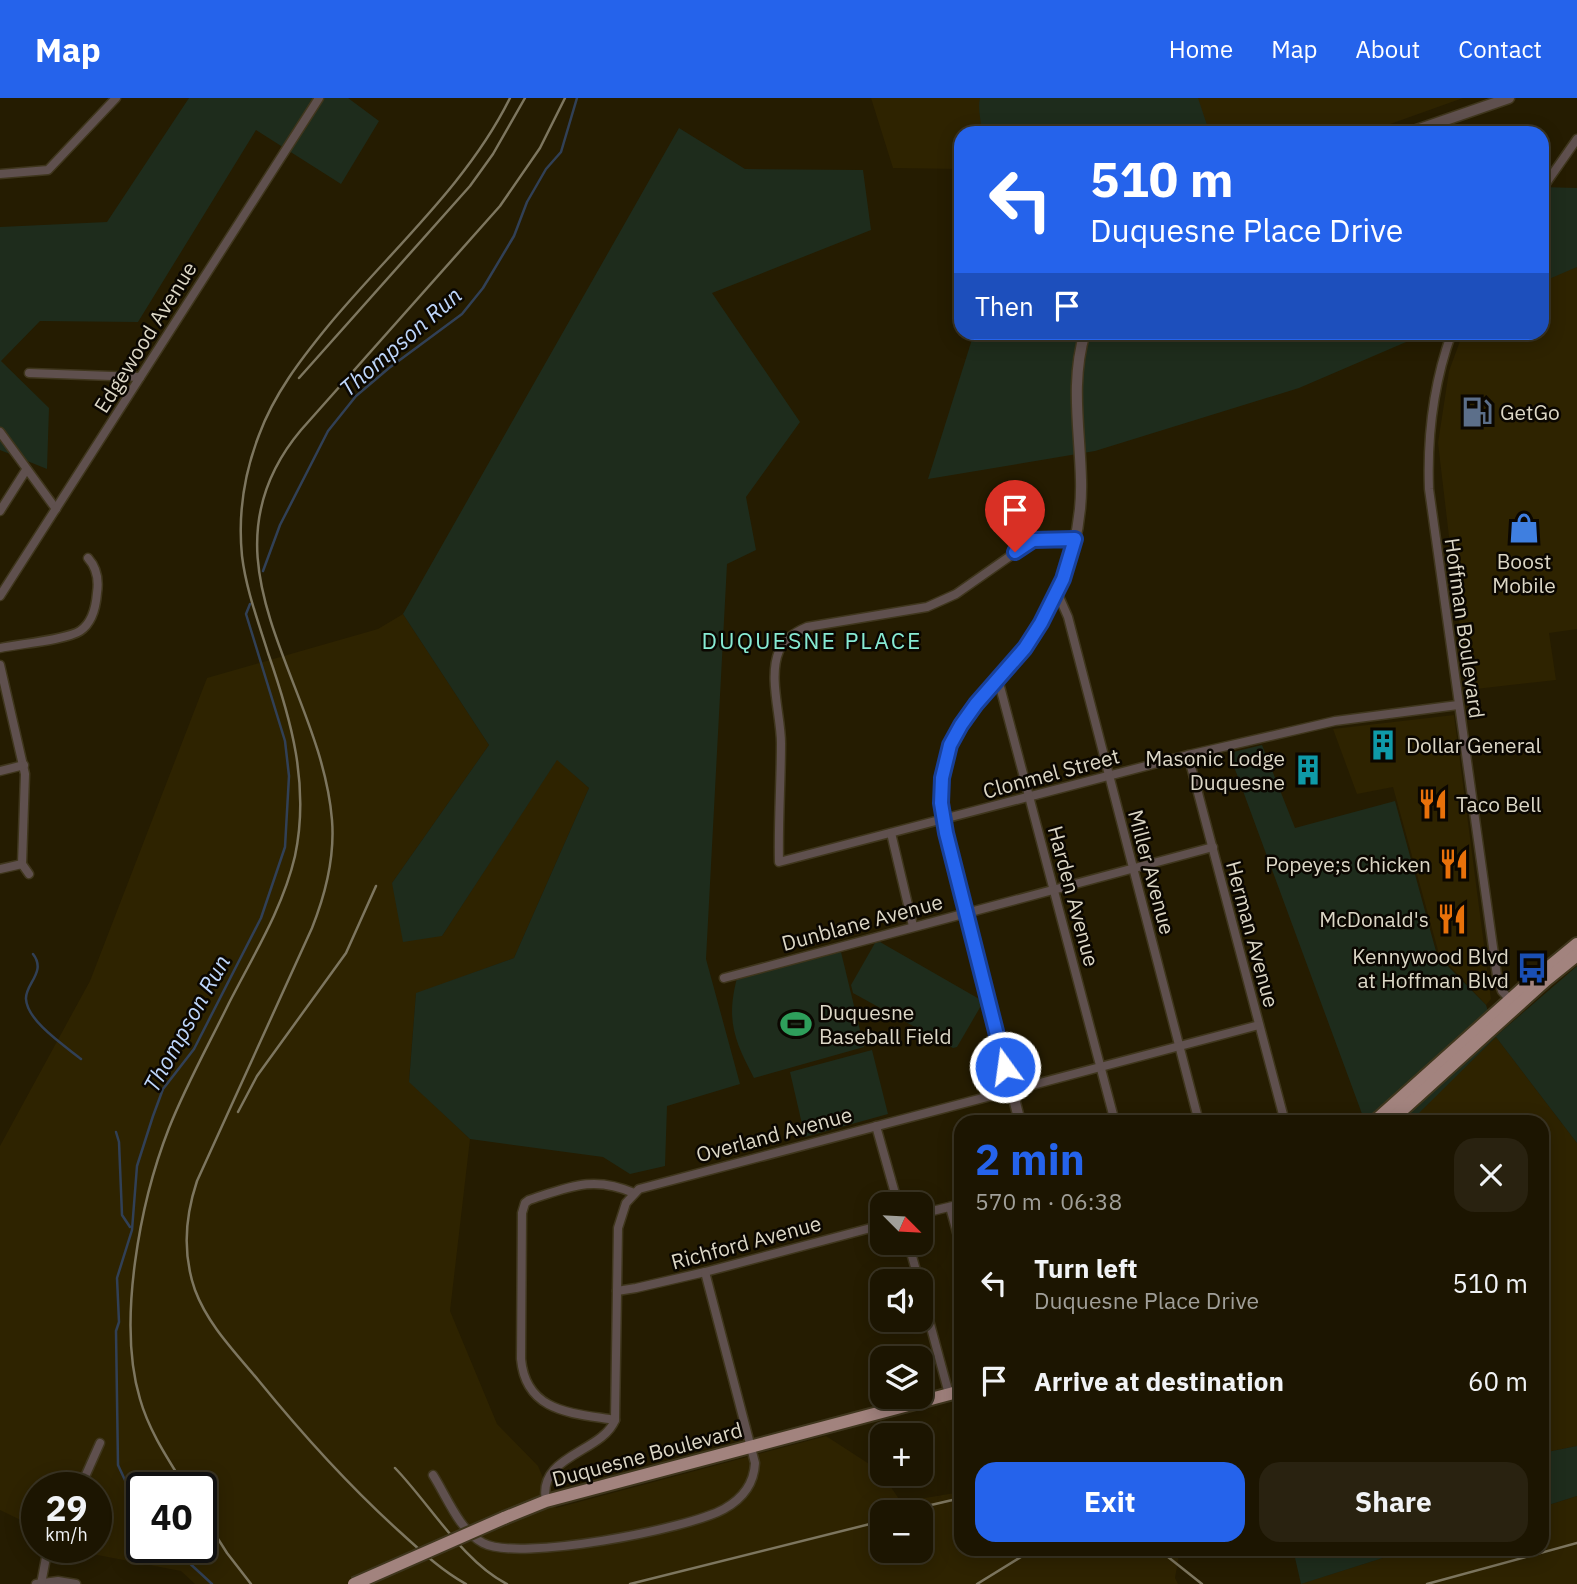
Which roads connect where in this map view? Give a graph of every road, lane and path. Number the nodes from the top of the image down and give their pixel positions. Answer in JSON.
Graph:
{"nodes":[{"id":1,"x":116,"y":98,"type":"edge"},
{"id":2,"x":319,"y":98,"type":"edge"},
{"id":3,"x":1509,"y":98,"type":"edge"},
{"id":4,"x":1428,"y":126,"type":"edge"},
{"id":5,"x":1577,"y":139,"type":"edge"},
{"id":6,"x":0,"y":174,"type":"edge"},
{"id":7,"x":1549,"y":178,"type":"edge"},
{"id":8,"x":1083,"y":340,"type":"edge"},
{"id":9,"x":1450,"y":340,"type":"edge"},
{"id":10,"x":29,"y":373,"type":"dead end"},
{"id":11,"x":140,"y":377,"type":"junction"},
{"id":12,"x":0,"y":432,"type":"edge"},
{"id":13,"x":26,"y":470,"type":"junction"},
{"id":14,"x":55,"y":509,"type":"junction"},
{"id":15,"x":0,"y":511,"type":"edge"},
{"id":16,"x":1075,"y":539,"type":"junction"},
{"id":17,"x":88,"y":558,"type":"dead end"},
{"id":18,"x":1057,"y":592,"type":"junction"},
{"id":19,"x":0,"y":596,"type":"edge"},
{"id":20,"x":0,"y":648,"type":"edge"},
{"id":21,"x":0,"y":665,"type":"edge"},
{"id":22,"x":998,"y":679,"type":"junction"},
{"id":23,"x":4,"y":699,"type":"edge"},
{"id":24,"x":1458,"y":705,"type":"junction"},
{"id":25,"x":1188,"y":755,"type":"junction"},
{"id":26,"x":24,"y":765,"type":"junction"},
{"id":27,"x":0,"y":771,"type":"edge"},
{"id":28,"x":1108,"y":775,"type":"junction"},
{"id":29,"x":1030,"y":796,"type":"junction"},
{"id":30,"x":943,"y":820,"type":"junction"},
{"id":31,"x":891,"y":833,"type":"junction"},
{"id":32,"x":1213,"y":847,"type":"junction"},
{"id":33,"x":22,"y":864,"type":"junction"},
{"id":34,"x":1133,"y":868,"type":"junction"},
{"id":35,"x":0,"y":869,"type":"edge"},
{"id":36,"x":29,"y":874,"type":"dead end"},
{"id":37,"x":1054,"y":889,"type":"junction"},
{"id":38,"x":966,"y":913,"type":"junction"},
{"id":39,"x":913,"y":926,"type":"junction"},
{"id":40,"x":1577,"y":944,"type":"edge"},
{"id":41,"x":1577,"y":955,"type":"edge"},
{"id":42,"x":724,"y":978,"type":"dead end"},
{"id":43,"x":1513,"y":1003,"type":"junction"},
{"id":44,"x":1500,"y":1015,"type":"junction"},
{"id":45,"x":1259,"y":1025,"type":"junction"},
{"id":46,"x":1180,"y":1046,"type":"junction"},
{"id":47,"x":1100,"y":1068,"type":"junction"},
{"id":48,"x":1012,"y":1091,"type":"junction"},
{"id":49,"x":1018,"y":1115,"type":"edge"},
{"id":50,"x":1113,"y":1115,"type":"edge"},
{"id":51,"x":1197,"y":1115,"type":"edge"},
{"id":52,"x":1283,"y":1115,"type":"edge"},
{"id":53,"x":1382,"y":1115,"type":"edge"},
{"id":54,"x":1396,"y":1115,"type":"edge"},
{"id":55,"x":876,"y":1126,"type":"junction"},
{"id":56,"x":895,"y":1192,"type":"edge"},
{"id":57,"x":634,"y":1193,"type":"junction"},
{"id":58,"x":954,"y":1206,"type":"edge"},
{"id":59,"x":950,"y":1207,"type":"junction"},
{"id":60,"x":933,"y":1211,"type":"edge"},
{"id":61,"x":954,"y":1222,"type":"edge"},
{"id":62,"x":870,"y":1227,"type":"edge"},
{"id":63,"x":705,"y":1272,"type":"junction"},
{"id":64,"x":617,"y":1290,"type":"junction"},
{"id":65,"x":933,"y":1326,"type":"edge"},
{"id":66,"x":954,"y":1390,"type":"edge"},
{"id":67,"x":954,"y":1393,"type":"edge"},
{"id":68,"x":615,"y":1420,"type":"junction"},
{"id":69,"x":100,"y":1443,"type":"dead end"},
{"id":70,"x":752,"y":1446,"type":"junction"},
{"id":71,"x":87,"y":1472,"type":"edge"},
{"id":72,"x":433,"y":1475,"type":"dead end"},
{"id":73,"x":546,"y":1500,"type":"junction"},
{"id":74,"x":44,"y":1563,"type":"edge"},
{"id":75,"x":39,"y":1584,"type":"edge"},
{"id":76,"x":76,"y":1584,"type":"edge"},
{"id":77,"x":354,"y":1584,"type":"edge"}],
"edges":[{"from":1,"to":6,"type":"street"},
{"from":2,"to":11,"type":"street","name":"Edgewood Avenue"},
{"from":3,"to":4,"type":"street"},
{"from":5,"to":7,"type":"street"},
{"from":8,"to":16,"type":"street"},
{"from":9,"to":24,"type":"street","name":"Hoffman Boulevard"},
{"from":10,"to":11,"type":"street"},
{"from":11,"to":14,"type":"street","name":"Edgewood Avenue"},
{"from":12,"to":13,"type":"street"},
{"from":13,"to":14,"type":"street"},
{"from":13,"to":15,"type":"street"},
{"from":14,"to":19,"type":"street","name":"Edgewood Avenue"},
{"from":16,"to":18,"type":"street"},
{"from":16,"to":31,"type":"street","name":"Clonmel Street"},
{"from":17,"to":20,"type":"street"},
{"from":18,"to":22,"type":"street"},
{"from":18,"to":28,"type":"street","name":"Miller Avenue"},
{"from":21,"to":23,"type":"street"},
{"from":22,"to":29,"type":"street","name":"Harden Avenue"},
{"from":22,"to":30,"type":"street"},
{"from":23,"to":26,"type":"street"},
{"from":24,"to":25,"type":"street","name":"Clonmel Street"},
{"from":24,"to":43,"type":"street","name":"Hoffman Boulevard"},
{"from":25,"to":28,"type":"street","name":"Clonmel Street"},
{"from":25,"to":32,"type":"street","name":"Herman Avenue"},
{"from":26,"to":27,"type":"street"},
{"from":26,"to":33,"type":"street"},
{"from":28,"to":29,"type":"street","name":"Clonmel Street"},
{"from":28,"to":34,"type":"street","name":"Miller Avenue"},
{"from":29,"to":30,"type":"street","name":"Clonmel Street"},
{"from":29,"to":37,"type":"street","name":"Harden Avenue"},
{"from":30,"to":31,"type":"street","name":"Clonmel Street"},
{"from":30,"to":38,"type":"street"},
{"from":31,"to":39,"type":"street"},
{"from":32,"to":34,"type":"street","name":"Dunblane Avenue"},
{"from":32,"to":45,"type":"street","name":"Herman Avenue"},
{"from":33,"to":35,"type":"street"},
{"from":33,"to":36,"type":"street"},
{"from":34,"to":37,"type":"street","name":"Dunblane Avenue"},
{"from":34,"to":46,"type":"street","name":"Miller Avenue"},
{"from":37,"to":38,"type":"street","name":"Dunblane Avenue"},
{"from":37,"to":47,"type":"street","name":"Harden Avenue"},
{"from":38,"to":39,"type":"street","name":"Dunblane Avenue"},
{"from":38,"to":48,"type":"street"},
{"from":39,"to":42,"type":"street","name":"Dunblane Avenue"},
{"from":40,"to":43,"type":"main road"},
{"from":41,"to":43,"type":"main road"},
{"from":43,"to":44,"type":"main road"},
{"from":44,"to":53,"type":"main road"},
{"from":44,"to":54,"type":"main road"},
{"from":45,"to":46,"type":"street","name":"Overland Avenue"},
{"from":45,"to":52,"type":"street","name":"Herman Avenue"},
{"from":46,"to":47,"type":"street","name":"Overland Avenue"},
{"from":46,"to":51,"type":"street","name":"Miller Avenue"},
{"from":47,"to":48,"type":"street","name":"Overland Avenue"},
{"from":47,"to":50,"type":"street","name":"Harden Avenue"},
{"from":48,"to":49,"type":"street"},
{"from":48,"to":55,"type":"street","name":"Overland Avenue"},
{"from":55,"to":56,"type":"street"},
{"from":55,"to":57,"type":"street","name":"Overland Avenue"},
{"from":57,"to":64,"type":"street"},
{"from":57,"to":68,"type":"street"},
{"from":58,"to":59,"type":"street"},
{"from":59,"to":60,"type":"street"},
{"from":59,"to":61,"type":"street"},
{"from":62,"to":63,"type":"street","name":"Richford Avenue"},
{"from":63,"to":64,"type":"street","name":"Richford Avenue"},
{"from":63,"to":70,"type":"street"},
{"from":64,"to":68,"type":"street"},
{"from":65,"to":66,"type":"street"},
{"from":67,"to":70,"type":"main road","name":"Duquesne Boulevard"},
{"from":68,"to":73,"type":"street"},
{"from":69,"to":71,"type":"street"},
{"from":70,"to":72,"type":"street"},
{"from":70,"to":73,"type":"main road","name":"Duquesne Boulevard"},
{"from":73,"to":77,"type":"main road","name":"Duquesne Boulevard","bridge":true},
{"from":74,"to":75,"type":"street"},
{"from":75,"to":76,"type":"street"}]}
